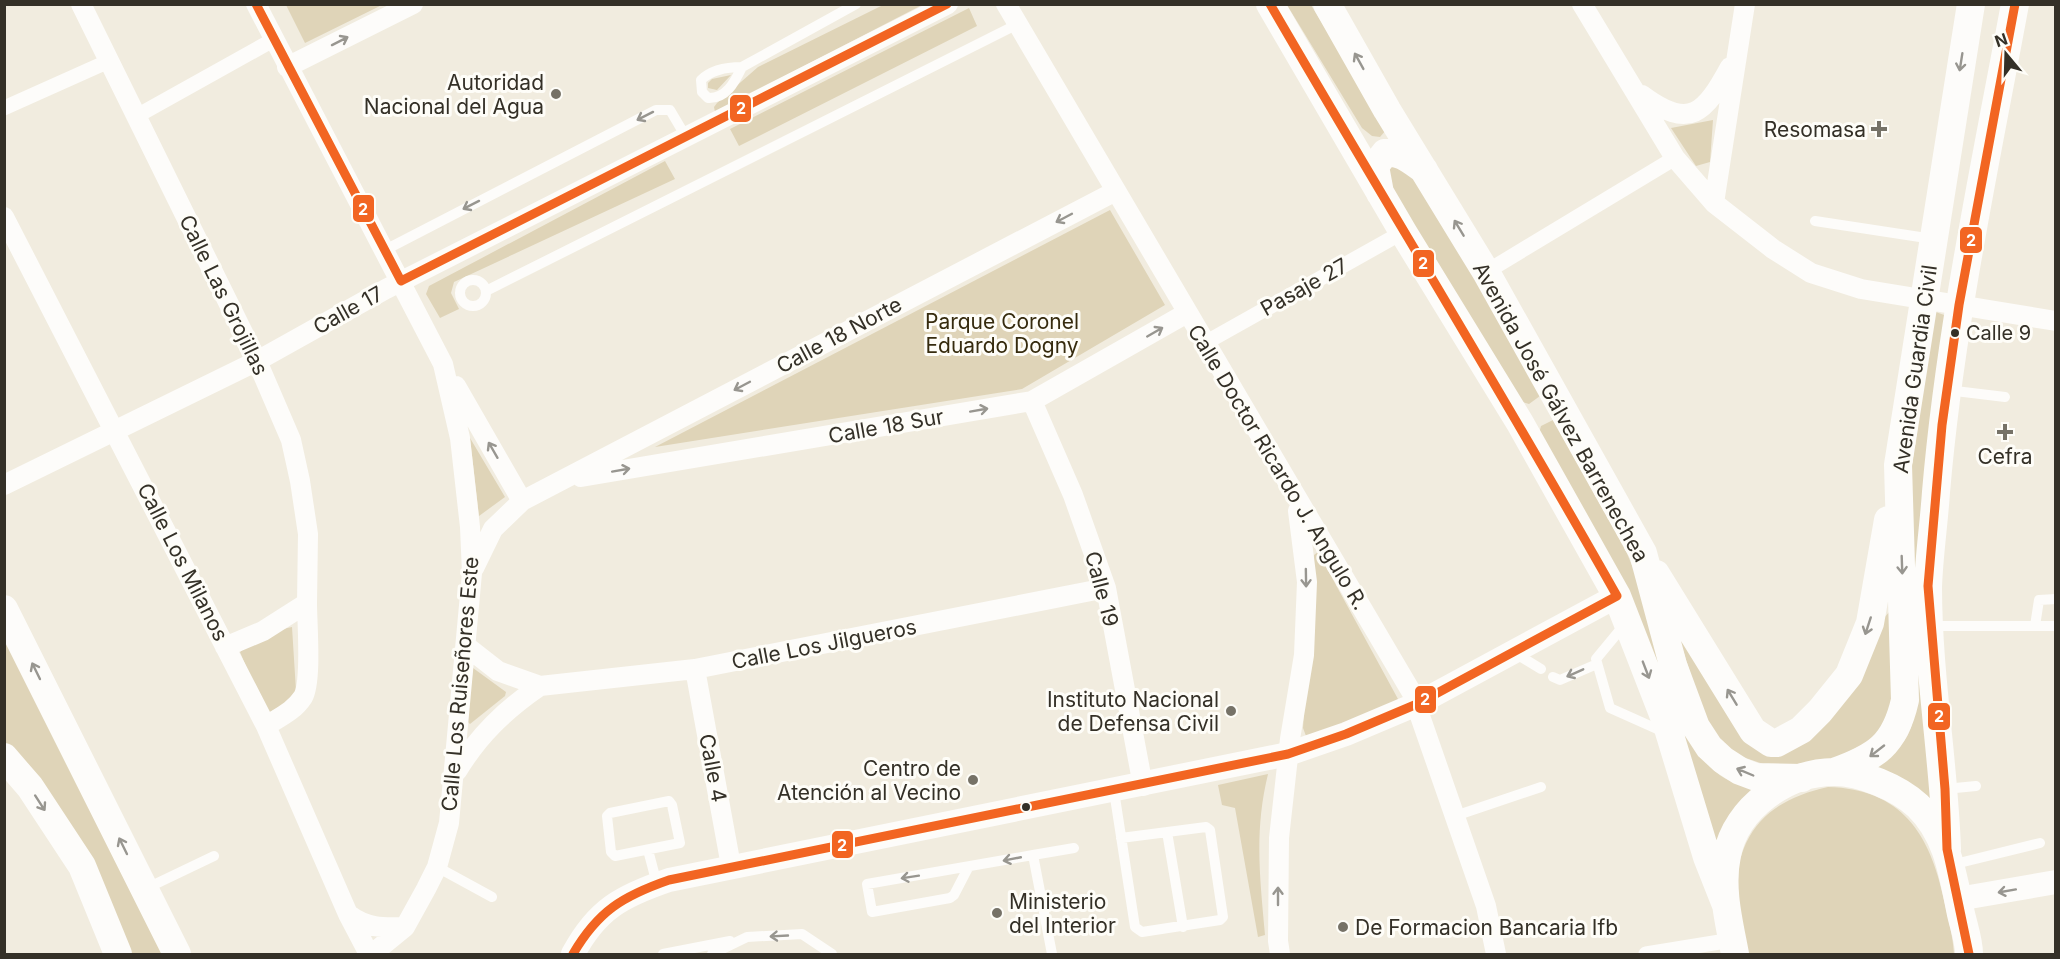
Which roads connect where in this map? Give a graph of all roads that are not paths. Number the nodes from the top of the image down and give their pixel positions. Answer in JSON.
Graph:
{"nodes":[{"id":1,"x":81,"y":4,"type":"edge"},
{"id":2,"x":256,"y":4,"type":"edge"},
{"id":3,"x":413,"y":4,"type":"edge"},
{"id":4,"x":856,"y":4,"type":"edge"},
{"id":5,"x":948,"y":4,"type":"edge"},
{"id":6,"x":1006,"y":4,"type":"edge"},
{"id":7,"x":1270,"y":4,"type":"edge"},
{"id":8,"x":1582,"y":4,"type":"edge"},
{"id":9,"x":1745,"y":4,"type":"edge"},
{"id":10,"x":1971,"y":4,"type":"edge"},
{"id":11,"x":2015,"y":4,"type":"edge"},
{"id":12,"x":1337,"y":8,"type":"edge"},
{"id":13,"x":1018,"y":24,"type":"junction"},
{"id":14,"x":273,"y":40,"type":"junction"},
{"id":15,"x":1737,"y":54,"type":"junction"},
{"id":16,"x":110,"y":61,"type":"junction"},
{"id":17,"x":287,"y":67,"type":"junction"},
{"id":18,"x":742,"y":67,"type":"dead end"},
{"id":19,"x":1634,"y":90,"type":"junction"},
{"id":20,"x":4,"y":108,"type":"edge"},
{"id":21,"x":1387,"y":110,"type":"junction"},
{"id":22,"x":135,"y":117,"type":"junction"},
{"id":23,"x":1342,"y":129,"type":"junction"},
{"id":24,"x":686,"y":137,"type":"junction"},
{"id":25,"x":1675,"y":158,"type":"junction"},
{"id":26,"x":1425,"y":172,"type":"junction"},
{"id":27,"x":1116,"y":191,"type":"junction"},
{"id":28,"x":1380,"y":193,"type":"junction"},
{"id":29,"x":1714,"y":203,"type":"junction"},
{"id":30,"x":4,"y":217,"type":"edge"},
{"id":31,"x":1815,"y":221,"type":"dead end"},
{"id":32,"x":1402,"y":232,"type":"junction"},
{"id":33,"x":1933,"y":239,"type":"junction"},
{"id":34,"x":385,"y":250,"type":"junction"},
{"id":35,"x":1486,"y":272,"type":"junction"},
{"id":36,"x":401,"y":281,"type":"junction"},
{"id":37,"x":486,"y":291,"type":"dead end"},
{"id":38,"x":1924,"y":300,"type":"junction"},
{"id":39,"x":1959,"y":305,"type":"junction"},
{"id":40,"x":1187,"y":313,"type":"junction"},
{"id":41,"x":2055,"y":321,"type":"edge"},
{"id":42,"x":1205,"y":343,"type":"junction"},
{"id":43,"x":257,"y":361,"type":"junction"},
{"id":44,"x":443,"y":364,"type":"junction"},
{"id":45,"x":1947,"y":390,"type":"junction"},
{"id":46,"x":2005,"y":398,"type":"dead end"},
{"id":47,"x":1032,"y":401,"type":"junction"},
{"id":48,"x":1558,"y":401,"type":"junction"},
{"id":49,"x":1520,"y":423,"type":"junction"},
{"id":50,"x":116,"y":429,"type":"junction"},
{"id":51,"x":1898,"y":465,"type":"junction"},
{"id":52,"x":563,"y":480,"type":"junction"},
{"id":53,"x":4,"y":485,"type":"edge"},
{"id":54,"x":1297,"y":499,"type":"junction"},
{"id":55,"x":522,"y":501,"type":"junction"},
{"id":56,"x":1643,"y":553,"type":"junction"},
{"id":57,"x":472,"y":573,"type":"junction"},
{"id":58,"x":1106,"y":588,"type":"junction"},
{"id":59,"x":2055,"y":599,"type":"edge"},
{"id":60,"x":307,"y":603,"type":"junction"},
{"id":61,"x":4,"y":609,"type":"edge"},
{"id":62,"x":1622,"y":609,"type":"junction"},
{"id":63,"x":1930,"y":626,"type":"junction"},
{"id":64,"x":2034,"y":626,"type":"junction"},
{"id":65,"x":2055,"y":626,"type":"edge"},
{"id":66,"x":225,"y":646,"type":"junction"},
{"id":67,"x":466,"y":646,"type":"junction"},
{"id":68,"x":1513,"y":652,"type":"junction"},
{"id":69,"x":1597,"y":664,"type":"junction"},
{"id":70,"x":695,"y":669,"type":"junction"},
{"id":71,"x":1541,"y":669,"type":"dead end"},
{"id":72,"x":1553,"y":677,"type":"dead end"},
{"id":73,"x":540,"y":686,"type":"junction"},
{"id":74,"x":1417,"y":704,"type":"junction"},
{"id":75,"x":266,"y":726,"type":"junction"},
{"id":76,"x":1671,"y":735,"type":"junction"},
{"id":77,"x":1288,"y":754,"type":"junction"},
{"id":78,"x":4,"y":757,"type":"edge"},
{"id":79,"x":1834,"y":772,"type":"junction"},
{"id":80,"x":455,"y":773,"type":"junction"},
{"id":81,"x":1802,"y":778,"type":"junction"},
{"id":82,"x":1143,"y":786,"type":"junction"},
{"id":83,"x":1976,"y":786,"type":"dead end"},
{"id":84,"x":1541,"y":787,"type":"dead end"},
{"id":85,"x":1945,"y":789,"type":"junction"},
{"id":86,"x":1114,"y":791,"type":"junction"},
{"id":87,"x":1455,"y":816,"type":"junction"},
{"id":88,"x":1167,"y":832,"type":"junction"},
{"id":89,"x":1121,"y":838,"type":"junction"},
{"id":90,"x":2040,"y":843,"type":"dead end"},
{"id":91,"x":1074,"y":848,"type":"dead end"},
{"id":92,"x":648,"y":850,"type":"junction"},
{"id":93,"x":1033,"y":855,"type":"junction"},
{"id":94,"x":214,"y":856,"type":"dead end"},
{"id":95,"x":1948,"y":857,"type":"junction"},
{"id":96,"x":731,"y":866,"type":"junction"},
{"id":97,"x":437,"y":867,"type":"junction"},
{"id":98,"x":968,"y":868,"type":"junction"},
{"id":99,"x":2055,"y":882,"type":"edge"},
{"id":100,"x":657,"y":885,"type":"junction"},
{"id":101,"x":144,"y":890,"type":"junction"},
{"id":102,"x":492,"y":897,"type":"dead end"},
{"id":103,"x":1958,"y":899,"type":"junction"},
{"id":104,"x":1726,"y":905,"type":"junction"},
{"id":105,"x":348,"y":914,"type":"junction"},
{"id":106,"x":405,"y":927,"type":"junction"},
{"id":107,"x":1183,"y":927,"type":"junction"},
{"id":108,"x":747,"y":937,"type":"junction"},
{"id":109,"x":1730,"y":950,"type":"edge"},
{"id":110,"x":1969,"y":953,"type":"edge"},
{"id":111,"x":118,"y":954,"type":"edge"},
{"id":112,"x":177,"y":954,"type":"edge"},
{"id":113,"x":370,"y":954,"type":"edge"},
{"id":114,"x":573,"y":954,"type":"edge"},
{"id":115,"x":663,"y":954,"type":"edge"},
{"id":116,"x":712,"y":954,"type":"edge"},
{"id":117,"x":832,"y":954,"type":"edge"},
{"id":118,"x":1052,"y":954,"type":"edge"},
{"id":119,"x":1280,"y":954,"type":"edge"},
{"id":120,"x":1496,"y":954,"type":"edge"},
{"id":121,"x":1646,"y":954,"type":"edge"}],
"edges":[{"from":1,"to":16,"type":"street","name":"Calle Las Grojillas"},
{"from":2,"to":14,"type":"street","name":"Calle Los Ruiseñores Este"},
{"from":17,"to":3,"type":"street","one_way":true},
{"from":4,"to":18,"type":"lane"},
{"from":5,"to":24,"type":"street","name":"Calle 17"},
{"from":6,"to":13,"type":"street","name":"Calle Doctor Ricardo J. Angulo R."},
{"from":7,"to":23,"type":"main road","name":"Avenida José Gálvez Barrenechea"},
{"from":8,"to":19,"type":"street"},
{"from":9,"to":15,"type":"street"},
{"from":10,"to":33,"type":"main road","name":"Avenida Guardia Civil","one_way":true},
{"from":11,"to":39,"type":"main road","name":"Avenida Guardia Civil"},
{"from":21,"to":12,"type":"main road","name":"Avenida José Gálvez Barrenechea","one_way":true},
{"from":13,"to":27,"type":"street","name":"Calle Doctor Ricardo J. Angulo R."},
{"from":13,"to":37,"type":"lane"},
{"from":14,"to":17,"type":"street","name":"Calle Los Ruiseñores Este"},
{"from":14,"to":22,"type":"street"},
{"from":15,"to":19,"type":"street"},
{"from":15,"to":29,"type":"street"},
{"from":16,"to":20,"type":"street"},
{"from":16,"to":22,"type":"street","name":"Calle Las Grojillas"},
{"from":17,"to":34,"type":"street","name":"Calle Los Ruiseñores Este"},
{"from":19,"to":25,"type":"street"},
{"from":21,"to":23,"type":"main road"},
{"from":21,"to":26,"type":"main road","name":"Avenida José Gálvez Barrenechea"},
{"from":22,"to":43,"type":"street","name":"Calle Las Grojillas"},
{"from":23,"to":28,"type":"main road","name":"Avenida José Gálvez Barrenechea"},
{"from":24,"to":34,"type":"lane","one_way":true},
{"from":24,"to":36,"type":"street","name":"Calle 17"},
{"from":25,"to":29,"type":"street"},
{"from":25,"to":35,"type":"street"},
{"from":26,"to":28,"type":"main road"},
{"from":35,"to":26,"type":"main road","name":"Avenida José Gálvez Barrenechea","one_way":true},
{"from":27,"to":40,"type":"street","name":"Calle Doctor Ricardo J. Angulo R."},
{"from":27,"to":52,"type":"street","name":"Calle 18 Norte","one_way":true},
{"from":28,"to":32,"type":"main road","name":"Avenida José Gálvez Barrenechea"},
{"from":29,"to":38,"type":"street"},
{"from":30,"to":50,"type":"street","name":"Calle Los Milanos"},
{"from":31,"to":33,"type":"lane"},
{"from":32,"to":42,"type":"street","name":"Pasaje 27"},
{"from":32,"to":49,"type":"main road","name":"Avenida José Gálvez Barrenechea"},
{"from":33,"to":38,"type":"main road","name":"Avenida Guardia Civil"},
{"from":34,"to":36,"type":"street","name":"Calle Los Ruiseñores Este"},
{"from":35,"to":48,"type":"main road","name":"Avenida José Gálvez Barrenechea"},
{"from":36,"to":43,"type":"street","name":"Calle 17"},
{"from":36,"to":44,"type":"street","name":"Calle Los Ruiseñores Este"},
{"from":38,"to":39,"type":"street"},
{"from":38,"to":51,"type":"main road","name":"Avenida Guardia Civil"},
{"from":39,"to":41,"type":"street"},
{"from":39,"to":45,"type":"main road","name":"Avenida Guardia Civil"},
{"from":40,"to":42,"type":"street","name":"Calle Doctor Ricardo J. Angulo R."},
{"from":47,"to":40,"type":"street","name":"Calle 18 Sur","one_way":true},
{"from":42,"to":54,"type":"street","name":"Calle Doctor Ricardo J. Angulo R."},
{"from":43,"to":50,"type":"street","name":"Calle 17"},
{"from":43,"to":60,"type":"street","name":"Calle Las Grojillas"},
{"from":55,"to":44,"type":"street","one_way":true},
{"from":44,"to":57,"type":"street","name":"Calle Los Ruiseñores Este"},
{"from":45,"to":46,"type":"lane"},
{"from":45,"to":63,"type":"main road","name":"Avenida Guardia Civil"},
{"from":52,"to":47,"type":"street","name":"Calle 18 Sur","one_way":true},
{"from":47,"to":58,"type":"street","name":"Calle 19"},
{"from":48,"to":49,"type":"main road"},
{"from":48,"to":56,"type":"main road","name":"Avenida José Gálvez Barrenechea"},
{"from":49,"to":62,"type":"main road","name":"Avenida José Gálvez Barrenechea"},
{"from":50,"to":53,"type":"street","name":"Calle 17"},
{"from":50,"to":66,"type":"street","name":"Calle Los Milanos"},
{"from":51,"to":56,"type":"main road","one_way":true},
{"from":51,"to":79,"type":"main road","name":"Avenida Guardia Civil","one_way":true},
{"from":52,"to":55,"type":"street","name":"Calle 18 Norte"},
{"from":54,"to":74,"type":"street","name":"Calle Doctor Ricardo J. Angulo R."},
{"from":54,"to":77,"type":"street","one_way":true},
{"from":55,"to":57,"type":"street","name":"Calle 18 Norte"},
{"from":81,"to":56,"type":"main road","name":"Avenida José Gálvez Barrenechea","one_way":true},
{"from":57,"to":67,"type":"street","name":"Calle Los Ruiseñores Este"},
{"from":58,"to":70,"type":"street","name":"Calle Los Jilgueros"},
{"from":58,"to":82,"type":"street","name":"Calle 19"},
{"from":59,"to":64,"type":"lane"},
{"from":60,"to":66,"type":"street"},
{"from":60,"to":75,"type":"street","name":"Calle Las Grojillas"},
{"from":101,"to":61,"type":"main road","one_way":true},
{"from":62,"to":68,"type":"street"},
{"from":62,"to":69,"type":"lane"},
{"from":62,"to":76,"type":"main road","name":"Avenida José Gálvez Barrenechea","one_way":true},
{"from":63,"to":64,"type":"lane"},
{"from":63,"to":85,"type":"main road","name":"Avenida Guardia Civil"},
{"from":64,"to":65,"type":"lane"},
{"from":66,"to":75,"type":"street","name":"Calle Los Milanos"},
{"from":67,"to":73,"type":"street","name":"Calle Los Jilgueros"},
{"from":67,"to":80,"type":"street","name":"Calle Los Ruiseñores Este"},
{"from":68,"to":71,"type":"lane"},
{"from":68,"to":74,"type":"street"},
{"from":69,"to":72,"type":"lane","one_way":true},
{"from":69,"to":76,"type":"lane"},
{"from":70,"to":73,"type":"street","name":"Calle Los Jilgueros"},
{"from":70,"to":96,"type":"street","name":"Calle 4"},
{"from":73,"to":80,"type":"street","name":"Calle Los Jilgueros"},
{"from":74,"to":77,"type":"street"},
{"from":74,"to":87,"type":"street","name":"Calle Doctor Ricardo J. Angulo R."},
{"from":75,"to":105,"type":"street","name":"Calle Los Milanos"},
{"from":76,"to":104,"type":"main road","name":"Avenida José Gálvez Barrenechea"},
{"from":77,"to":82,"type":"street"},
{"from":119,"to":77,"type":"street","one_way":true},
{"from":78,"to":111,"type":"main road","one_way":true},
{"from":79,"to":81,"type":"main road"},
{"from":79,"to":95,"type":"main road"},
{"from":80,"to":97,"type":"street","name":"Calle Los Ruiseñores Este"},
{"from":81,"to":104,"type":"main road"},
{"from":82,"to":86,"type":"street"},
{"from":83,"to":85,"type":"lane"},
{"from":84,"to":87,"type":"lane"},
{"from":85,"to":95,"type":"main road","name":"Avenida Guardia Civil"},
{"from":86,"to":89,"type":"lane"},
{"from":86,"to":96,"type":"street"},
{"from":87,"to":120,"type":"street","name":"Calle Doctor Ricardo J. Angulo R."},
{"from":88,"to":89,"type":"lane"},
{"from":88,"to":107,"type":"lane"},
{"from":88,"to":107,"type":"lane"},
{"from":89,"to":107,"type":"lane"},
{"from":90,"to":95,"type":"lane"},
{"from":91,"to":93,"type":"lane"},
{"from":92,"to":92,"type":"lane"},
{"from":92,"to":100,"type":"lane"},
{"from":93,"to":98,"type":"lane","one_way":true},
{"from":93,"to":118,"type":"lane"},
{"from":94,"to":101,"type":"lane"},
{"from":95,"to":103,"type":"main road"},
{"from":96,"to":100,"type":"street"},
{"from":97,"to":102,"type":"lane"},
{"from":97,"to":106,"type":"street","name":"Calle Los Ruiseñores Este"},
{"from":98,"to":98,"type":"lane","one_way":true},
{"from":99,"to":103,"type":"street","one_way":true},
{"from":100,"to":114,"type":"street"},
{"from":101,"to":112,"type":"main road"},
{"from":103,"to":110,"type":"main road"},
{"from":104,"to":109,"type":"main road"},
{"from":105,"to":106,"type":"street"},
{"from":105,"to":113,"type":"street","name":"Calle Los Milanos"},
{"from":106,"to":113,"type":"street","name":"Calle Los Ruiseñores Este"},
{"from":108,"to":115,"type":"lane"},
{"from":108,"to":116,"type":"lane"},
{"from":117,"to":108,"type":"lane","one_way":true},
{"from":109,"to":121,"type":"street"}]}
